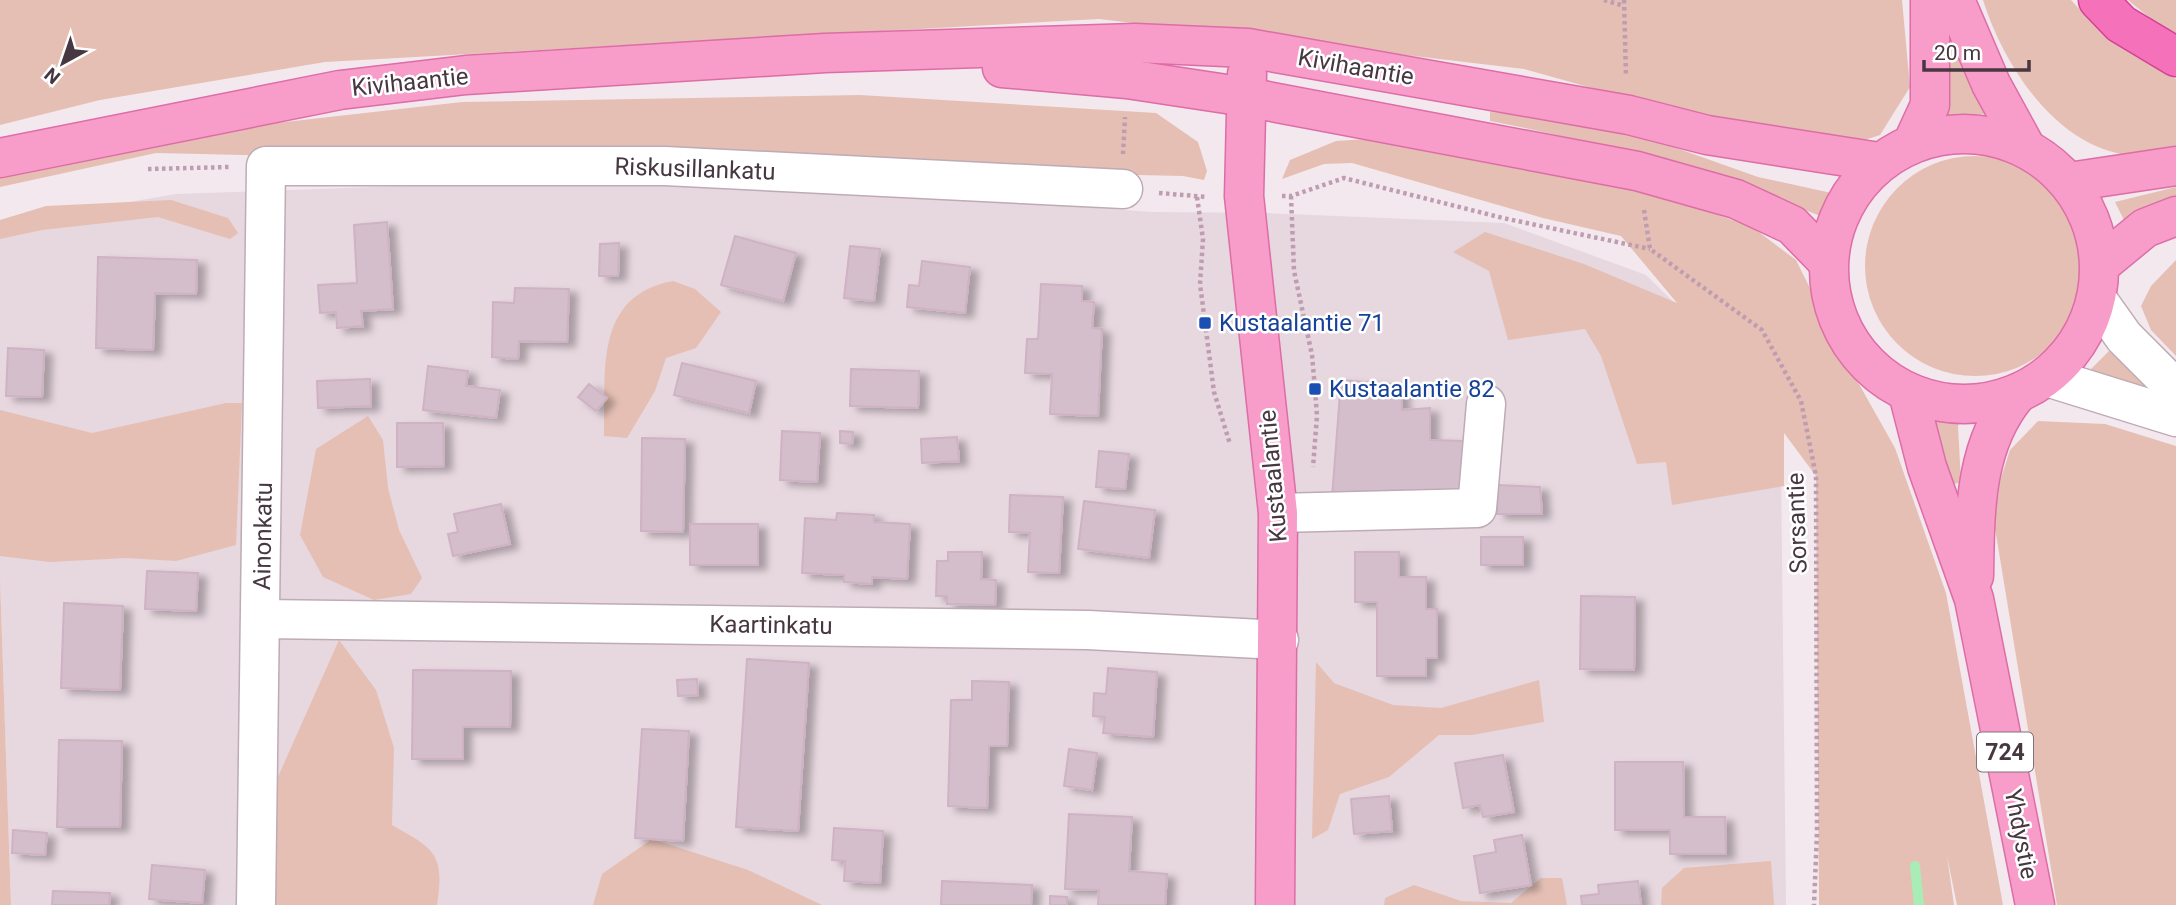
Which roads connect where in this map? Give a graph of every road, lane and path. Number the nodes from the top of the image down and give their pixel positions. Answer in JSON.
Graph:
{"nodes":[{"id":1,"x":1604,"y":0,"type":"edge"},
{"id":2,"x":1930,"y":0,"type":"edge"},
{"id":3,"x":1955,"y":0,"type":"edge"},
{"id":4,"x":2098,"y":0,"type":"edge"},
{"id":5,"x":1624,"y":3,"type":"edge"},
{"id":6,"x":1248,"y":48,"type":"junction"},
{"id":7,"x":825,"y":53,"type":"junction"},
{"id":8,"x":2176,"y":57,"type":"edge"},
{"id":9,"x":1246,"y":97,"type":"junction"},
{"id":10,"x":1629,"y":116,"type":"junction"},
{"id":11,"x":1913,"y":142,"type":"junction"},
{"id":12,"x":2026,"y":148,"type":"junction"},
{"id":13,"x":0,"y":158,"type":"edge"},
{"id":14,"x":1879,"y":162,"type":"junction"},
{"id":15,"x":266,"y":166,"type":"junction"},
{"id":16,"x":2176,"y":166,"type":"edge"},
{"id":17,"x":138,"y":171,"type":"dead end"},
{"id":18,"x":1637,"y":171,"type":"junction"},
{"id":19,"x":2069,"y":182,"type":"junction"},
{"id":20,"x":1124,"y":189,"type":"joint"},
{"id":21,"x":1244,"y":196,"type":"junction"},
{"id":22,"x":1197,"y":197,"type":"junction"},
{"id":23,"x":2176,"y":216,"type":"edge"},
{"id":24,"x":1650,"y":249,"type":"junction"},
{"id":25,"x":1828,"y":262,"type":"junction"},
{"id":26,"x":2098,"y":282,"type":"junction"},
{"id":27,"x":2032,"y":385,"type":"junction"},
{"id":28,"x":2176,"y":389,"type":"edge"},
{"id":29,"x":1908,"y":393,"type":"junction"},
{"id":30,"x":1486,"y":404,"type":"dead end"},
{"id":31,"x":2176,"y":417,"type":"edge"},
{"id":32,"x":1235,"y":457,"type":"dead end"},
{"id":33,"x":1278,"y":513,"type":"junction"},
{"id":34,"x":1974,"y":599,"type":"junction"},
{"id":35,"x":262,"y":619,"type":"junction"},
{"id":36,"x":1279,"y":640,"type":"junction"},
{"id":37,"x":256,"y":905,"type":"edge"},
{"id":38,"x":1275,"y":905,"type":"edge"},
{"id":39,"x":1814,"y":905,"type":"edge"},
{"id":40,"x":2035,"y":905,"type":"edge"}],
"edges":[{"from":1,"to":5,"type":"path"},
{"from":2,"to":11,"type":"main road"},
{"from":3,"to":12,"type":"main road"},
{"from":4,"to":8,"type":"highway"},
{"from":5,"to":10,"type":"path"},
{"from":6,"to":7,"type":"main road","name":"Kivihaantie"},
{"from":6,"to":9,"type":"main road","name":"Kustaalantie"},
{"from":6,"to":10,"type":"main road","name":"Kivihaantie"},
{"from":7,"to":9,"type":"main road","name":"Kivihaantie"},
{"from":7,"to":13,"type":"main road","name":"Kivihaantie"},
{"from":9,"to":18,"type":"main road","name":"Kivihaantie"},
{"from":9,"to":21,"type":"main road","name":"Kustaalantie"},
{"from":10,"to":14,"type":"main road","name":"Kivihaantie"},
{"from":11,"to":12,"type":"main road"},
{"from":11,"to":14,"type":"main road"},
{"from":12,"to":19,"type":"main road"},
{"from":14,"to":25,"type":"main road"},
{"from":15,"to":17,"type":"path"},
{"from":15,"to":20,"type":"street","name":"Riskusillankatu"},
{"from":15,"to":35,"type":"street","name":"Ainonkatu"},
{"from":16,"to":19,"type":"main road"},
{"from":18,"to":24,"type":"path"},
{"from":18,"to":25,"type":"main road","name":"Kivihaantie"},
{"from":19,"to":26,"type":"main road"},
{"from":20,"to":22,"type":"path"},
{"from":21,"to":22,"type":"path"},
{"from":21,"to":24,"type":"path"},
{"from":21,"to":33,"type":"main road","name":"Kustaalantie"},
{"from":22,"to":32,"type":"path"},
{"from":23,"to":26,"type":"main road"},
{"from":24,"to":39,"type":"path","name":"Sorsantie"},
{"from":25,"to":29,"type":"main road"},
{"from":26,"to":27,"type":"main road","name":"Yhdystie"},
{"from":26,"to":28,"type":"street"},
{"from":27,"to":29,"type":"main road"},
{"from":27,"to":31,"type":"street"},
{"from":27,"to":34,"type":"main road","name":"Yhdystie","number":"724"},
{"from":29,"to":34,"type":"main road","name":"Yhdystie","number":"724"},
{"from":30,"to":33,"type":"street"},
{"from":33,"to":36,"type":"main road","name":"Kustaalantie"},
{"from":34,"to":40,"type":"main road","name":"Yhdystie","number":"724"},
{"from":35,"to":36,"type":"street","name":"Kaartinkatu"},
{"from":35,"to":37,"type":"street","name":"Ainonkatu"},
{"from":36,"to":38,"type":"main road","name":"Kustaalantie"}]}
